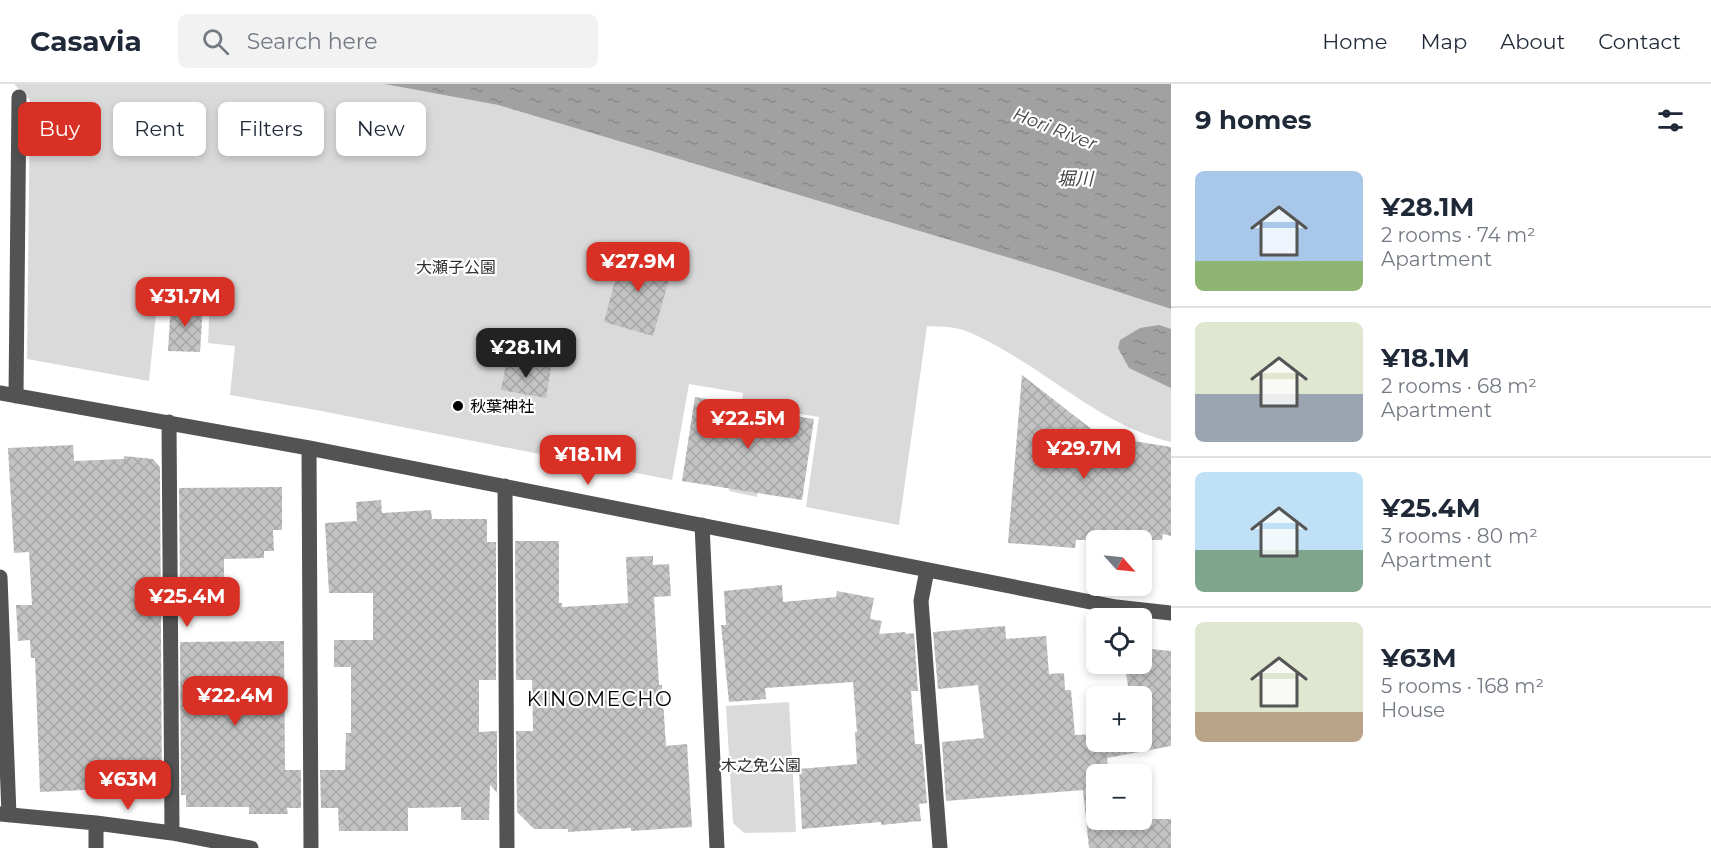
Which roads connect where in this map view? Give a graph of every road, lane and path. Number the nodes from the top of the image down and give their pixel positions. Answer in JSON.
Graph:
{"nodes":[{"id":1,"x":20,"y":97,"type":"dead end"},
{"id":2,"x":0,"y":393,"type":"edge"},
{"id":3,"x":16,"y":396,"type":"junction"},
{"id":4,"x":169,"y":423,"type":"junction"},
{"id":5,"x":309,"y":448,"type":"junction"},
{"id":6,"x":506,"y":486,"type":"junction"},
{"id":7,"x":702,"y":525,"type":"junction"},
{"id":8,"x":927,"y":570,"type":"junction"},
{"id":9,"x":0,"y":577,"type":"edge"},
{"id":10,"x":1171,"y":613,"type":"edge"},
{"id":11,"x":4,"y":814,"type":"edge"},
{"id":12,"x":96,"y":823,"type":"junction"},
{"id":13,"x":172,"y":833,"type":"junction"},
{"id":14,"x":96,"y":848,"type":"edge"},
{"id":15,"x":251,"y":848,"type":"edge"},
{"id":16,"x":311,"y":848,"type":"edge"},
{"id":17,"x":507,"y":848,"type":"edge"},
{"id":18,"x":717,"y":848,"type":"edge"},
{"id":19,"x":940,"y":848,"type":"edge"}],
"edges":[{"from":1,"to":3,"type":"street"},
{"from":2,"to":3,"type":"street"},
{"from":3,"to":4,"type":"street"},
{"from":4,"to":5,"type":"street"},
{"from":4,"to":13,"type":"street"},
{"from":5,"to":6,"type":"street"},
{"from":5,"to":16,"type":"street"},
{"from":6,"to":7,"type":"street"},
{"from":6,"to":17,"type":"street"},
{"from":7,"to":8,"type":"street"},
{"from":7,"to":18,"type":"street"},
{"from":8,"to":10,"type":"street"},
{"from":8,"to":19,"type":"street"},
{"from":9,"to":11,"type":"street"},
{"from":11,"to":12,"type":"street"},
{"from":12,"to":13,"type":"street"},
{"from":12,"to":14,"type":"street"},
{"from":13,"to":15,"type":"street"}]}
